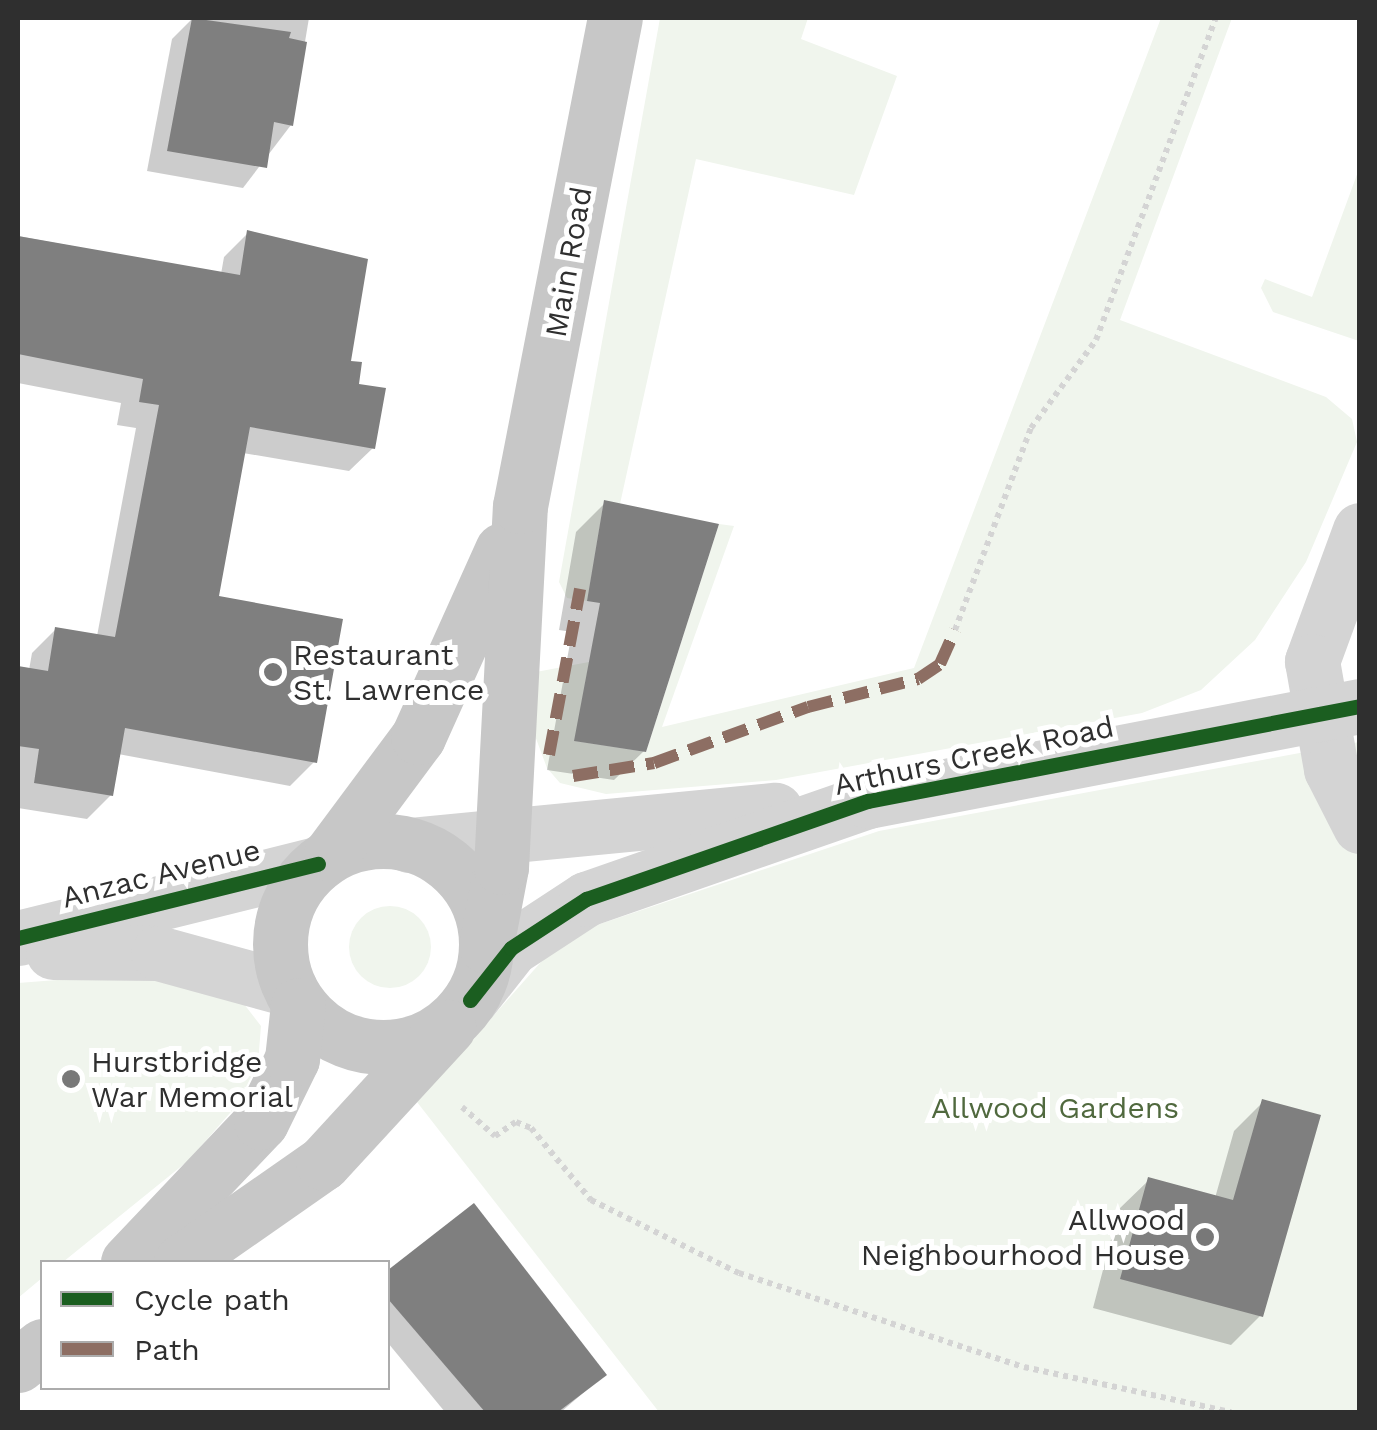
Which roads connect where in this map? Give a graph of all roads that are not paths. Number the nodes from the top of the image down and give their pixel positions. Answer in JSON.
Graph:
{"nodes":[{"id":1,"x":615,"y":18,"type":"edge"},
{"id":2,"x":520,"y":506,"type":"junction"},
{"id":3,"x":1360,"y":530,"type":"edge"},
{"id":4,"x":507,"y":708,"type":"junction"},
{"id":5,"x":1339,"y":710,"type":"edge"},
{"id":6,"x":868,"y":802,"type":"junction"},
{"id":7,"x":620,"y":825,"type":"junction"},
{"id":8,"x":1360,"y":826,"type":"edge"},
{"id":9,"x":504,"y":837,"type":"junction"},
{"id":10,"x":409,"y":845,"type":"junction"},
{"id":11,"x":325,"y":859,"type":"junction"},
{"id":12,"x":18,"y":938,"type":"edge"},
{"id":13,"x":486,"y":946,"type":"junction"},
{"id":14,"x":18,"y":954,"type":"edge"},
{"id":15,"x":294,"y":997,"type":"junction"},
{"id":16,"x":462,"y":1010,"type":"junction"},
{"id":17,"x":130,"y":1260,"type":"edge"},
{"id":18,"x":184,"y":1260,"type":"edge"},
{"id":19,"x":40,"y":1348,"type":"edge"},
{"id":20,"x":18,"y":1365,"type":"edge"}],
"edges":[{"from":1,"to":2,"type":"main road","name":"Main Road"},
{"from":2,"to":4,"type":"main road","name":"Main Road"},
{"from":2,"to":11,"type":"main road","name":"Main Road"},
{"from":3,"to":5,"type":"street"},
{"from":4,"to":7,"type":"street"},
{"from":4,"to":9,"type":"main road","name":"Main Road"},
{"from":5,"to":6,"type":"street","name":"Arthurs Creek Road"},
{"from":5,"to":8,"type":"street"},
{"from":6,"to":7,"type":"street","name":"Arthurs Creek Road"},
{"from":6,"to":16,"type":"street","name":"Arthurs Creek Road"},
{"from":7,"to":9,"type":"street","name":"Arthurs Creek Road"},
{"from":9,"to":10,"type":"street","name":"Arthurs Creek Road"},
{"from":9,"to":13,"type":"main road","name":"Main Road"},
{"from":10,"to":11,"type":"main road"},
{"from":10,"to":13,"type":"main road"},
{"from":11,"to":12,"type":"street","name":"Anzac Avenue"},
{"from":11,"to":15,"type":"main road"},
{"from":13,"to":16,"type":"main road"},
{"from":14,"to":15,"type":"street","name":"Anzac Avenue"},
{"from":15,"to":16,"type":"main road"},
{"from":15,"to":17,"type":"main road"},
{"from":16,"to":18,"type":"main road"},
{"from":19,"to":20,"type":"main road"}]}
